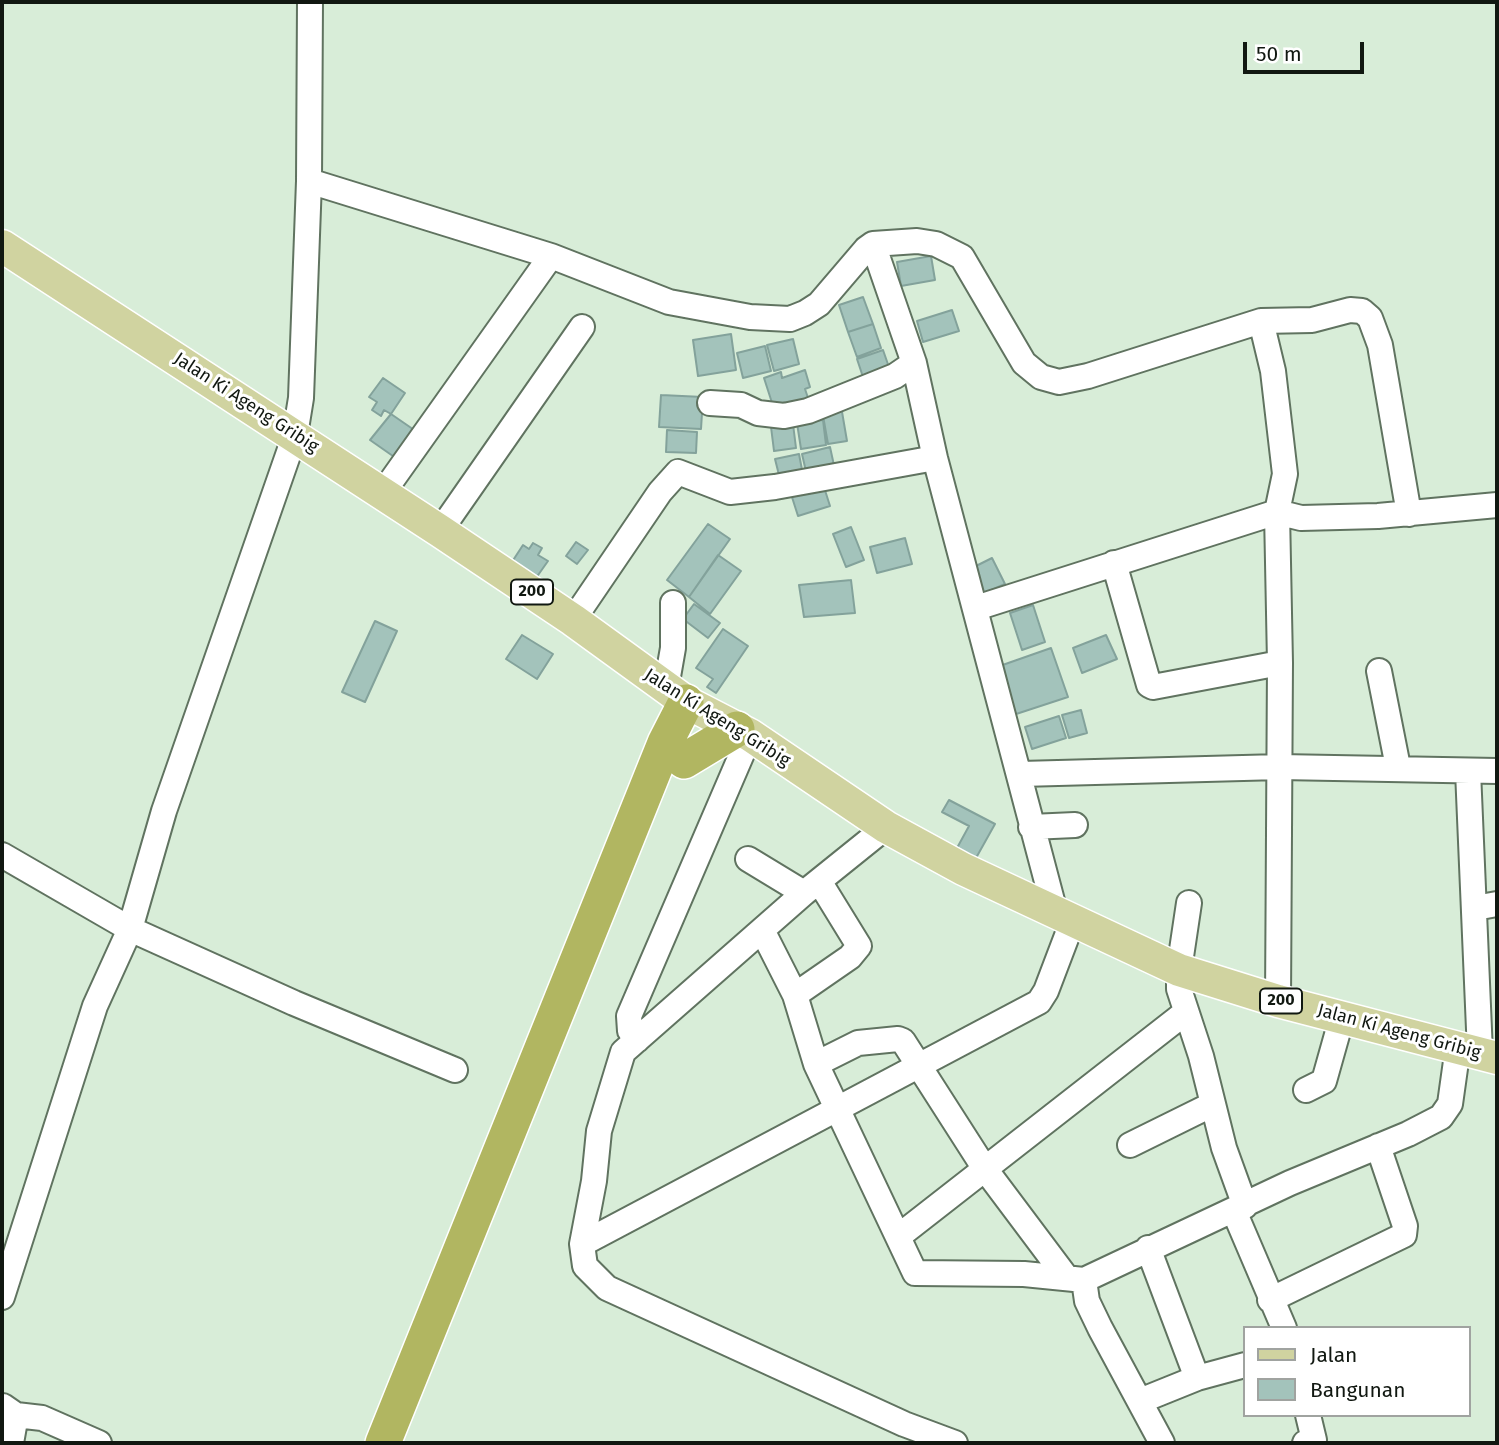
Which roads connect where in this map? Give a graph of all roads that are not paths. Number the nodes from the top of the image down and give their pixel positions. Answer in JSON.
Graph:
{"nodes":[{"id":1,"x":310,"y":2,"type":"edge"},
{"id":2,"x":309,"y":181,"type":"junction"},
{"id":3,"x":873,"y":244,"type":"junction"},
{"id":4,"x":2,"y":246,"type":"edge"},
{"id":5,"x":551,"y":256,"type":"junction"},
{"id":6,"x":1261,"y":321,"type":"junction"},
{"id":7,"x":582,"y":327,"type":"dead end"},
{"id":8,"x":914,"y":363,"type":"junction"},
{"id":9,"x":710,"y":403,"type":"dead end"},
{"id":10,"x":295,"y":435,"type":"junction"},
{"id":11,"x":935,"y":458,"type":"junction"},
{"id":12,"x":382,"y":494,"type":"junction"},
{"id":13,"x":1497,"y":505,"type":"edge"},
{"id":14,"x":1277,"y":512,"type":"junction"},
{"id":15,"x":1409,"y":514,"type":"junction"},
{"id":16,"x":440,"y":531,"type":"junction"},
{"id":17,"x":1114,"y":563,"type":"junction"},
{"id":18,"x":673,"y":603,"type":"dead end"},
{"id":19,"x":976,"y":608,"type":"junction"},
{"id":20,"x":573,"y":620,"type":"junction"},
{"id":21,"x":1280,"y":663,"type":"junction"},
{"id":22,"x":1379,"y":671,"type":"dead end"},
{"id":23,"x":685,"y":700,"type":"junction"},
{"id":24,"x":743,"y":732,"type":"junction"},
{"id":25,"x":674,"y":752,"type":"junction"},
{"id":26,"x":1280,"y":767,"type":"junction"},
{"id":27,"x":1398,"y":768,"type":"junction"},
{"id":28,"x":1468,"y":771,"type":"junction"},
{"id":29,"x":1497,"y":771,"type":"edge"},
{"id":30,"x":1021,"y":774,"type":"junction"},
{"id":31,"x":1075,"y":825,"type":"dead end"},
{"id":32,"x":887,"y":827,"type":"junction"},
{"id":33,"x":1031,"y":827,"type":"junction"},
{"id":34,"x":2,"y":855,"type":"edge"},
{"id":35,"x":748,"y":859,"type":"dead end"},
{"id":36,"x":811,"y":887,"type":"junction"},
{"id":37,"x":1189,"y":903,"type":"dead end"},
{"id":38,"x":1486,"y":906,"type":"edge"},
{"id":39,"x":1064,"y":916,"type":"junction"},
{"id":40,"x":130,"y":929,"type":"junction"},
{"id":41,"x":762,"y":930,"type":"junction"},
{"id":42,"x":1487,"y":937,"type":"edge"},
{"id":43,"x":1179,"y":970,"type":"junction"},
{"id":44,"x":795,"y":995,"type":"junction"},
{"id":45,"x":1278,"y":1001,"type":"junction"},
{"id":46,"x":1186,"y":1012,"type":"junction"},
{"id":47,"x":1342,"y":1017,"type":"junction"},
{"id":48,"x":637,"y":1040,"type":"junction"},
{"id":49,"x":1478,"y":1053,"type":"edge"},
{"id":50,"x":816,"y":1064,"type":"junction"},
{"id":51,"x":919,"y":1065,"type":"junction"},
{"id":52,"x":455,"y":1070,"type":"dead end"},
{"id":53,"x":1306,"y":1090,"type":"dead end"},
{"id":54,"x":1211,"y":1105,"type":"junction"},
{"id":55,"x":838,"y":1108,"type":"junction"},
{"id":56,"x":1130,"y":1145,"type":"dead end"},
{"id":57,"x":1378,"y":1146,"type":"junction"},
{"id":58,"x":985,"y":1169,"type":"junction"},
{"id":59,"x":1239,"y":1208,"type":"junction"},
{"id":60,"x":899,"y":1236,"type":"junction"},
{"id":61,"x":582,"y":1244,"type":"junction"},
{"id":62,"x":1148,"y":1248,"type":"junction"},
{"id":63,"x":1075,"y":1279,"type":"junction"},
{"id":64,"x":2,"y":1297,"type":"edge"},
{"id":65,"x":1270,"y":1300,"type":"junction"},
{"id":66,"x":1283,"y":1326,"type":"edge"},
{"id":67,"x":1244,"y":1366,"type":"edge"},
{"id":68,"x":1198,"y":1378,"type":"junction"},
{"id":69,"x":1140,"y":1401,"type":"junction"},
{"id":70,"x":9,"y":1410,"type":"edge"},
{"id":71,"x":1308,"y":1417,"type":"edge"},
{"id":72,"x":1311,"y":1442,"type":"edge"},
{"id":73,"x":11,"y":1443,"type":"edge"},
{"id":74,"x":99,"y":1443,"type":"edge"},
{"id":75,"x":383,"y":1443,"type":"edge"},
{"id":76,"x":408,"y":1443,"type":"edge"},
{"id":77,"x":955,"y":1443,"type":"edge"},
{"id":78,"x":1163,"y":1443,"type":"edge"}],
"edges":[{"from":1,"to":2,"type":"street"},
{"from":2,"to":5,"type":"street"},
{"from":2,"to":10,"type":"street"},
{"from":3,"to":5,"type":"street"},
{"from":3,"to":6,"type":"street"},
{"from":3,"to":8,"type":"street"},
{"from":4,"to":10,"type":"main road","name":"Jalan Ki Ageng Gribig","number":"200"},
{"from":5,"to":12,"type":"street"},
{"from":6,"to":14,"type":"street"},
{"from":6,"to":15,"type":"street"},
{"from":7,"to":16,"type":"street"},
{"from":8,"to":9,"type":"street"},
{"from":8,"to":11,"type":"street"},
{"from":10,"to":12,"type":"main road","name":"Jalan Ki Ageng Gribig","number":"200"},
{"from":10,"to":40,"type":"street"},
{"from":11,"to":19,"type":"street"},
{"from":11,"to":20,"type":"street"},
{"from":12,"to":16,"type":"main road","name":"Jalan Ki Ageng Gribig","number":"200"},
{"from":13,"to":15,"type":"street"},
{"from":14,"to":15,"type":"street"},
{"from":14,"to":17,"type":"street"},
{"from":14,"to":21,"type":"street"},
{"from":16,"to":20,"type":"main road","name":"Jalan Ki Ageng Gribig","number":"200"},
{"from":17,"to":19,"type":"street"},
{"from":17,"to":21,"type":"street"},
{"from":18,"to":23,"type":"street"},
{"from":19,"to":30,"type":"street"},
{"from":20,"to":23,"type":"main road","name":"Jalan Ki Ageng Gribig","number":"200"},
{"from":21,"to":26,"type":"street"},
{"from":22,"to":27,"type":"street"},
{"from":23,"to":24,"type":"main road","name":"Jalan Ki Ageng Gribig","number":"200"},
{"from":23,"to":25,"type":"highway"},
{"from":24,"to":25,"type":"highway"},
{"from":24,"to":32,"type":"main road","name":"Jalan Ki Ageng Gribig","number":"200"},
{"from":24,"to":48,"type":"street"},
{"from":25,"to":75,"type":"highway"},
{"from":25,"to":76,"type":"highway"},
{"from":26,"to":27,"type":"street"},
{"from":26,"to":30,"type":"street"},
{"from":26,"to":45,"type":"street"},
{"from":27,"to":28,"type":"street"},
{"from":28,"to":29,"type":"street"},
{"from":28,"to":38,"type":"street"},
{"from":30,"to":33,"type":"street"},
{"from":31,"to":33,"type":"street"},
{"from":32,"to":36,"type":"street"},
{"from":32,"to":39,"type":"main road","name":"Jalan Ki Ageng Gribig","number":"200"},
{"from":33,"to":39,"type":"street"},
{"from":34,"to":40,"type":"street"},
{"from":35,"to":36,"type":"street"},
{"from":36,"to":41,"type":"street"},
{"from":36,"to":44,"type":"street"},
{"from":37,"to":43,"type":"street"},
{"from":38,"to":42,"type":"street"},
{"from":39,"to":43,"type":"main road","name":"Jalan Ki Ageng Gribig","number":"200"},
{"from":39,"to":51,"type":"street"},
{"from":40,"to":52,"type":"street"},
{"from":40,"to":64,"type":"street"},
{"from":41,"to":44,"type":"street"},
{"from":41,"to":48,"type":"street"},
{"from":42,"to":49,"type":"street"},
{"from":43,"to":45,"type":"main road","name":"Jalan Ki Ageng Gribig","number":"200"},
{"from":43,"to":46,"type":"street"},
{"from":44,"to":50,"type":"street"},
{"from":45,"to":47,"type":"main road","name":"Jalan Ki Ageng Gribig","number":"200"},
{"from":46,"to":54,"type":"street"},
{"from":46,"to":58,"type":"street"},
{"from":47,"to":49,"type":"main road","name":"Jalan Ki Ageng Gribig","number":"200"},
{"from":47,"to":53,"type":"street"},
{"from":48,"to":61,"type":"street"},
{"from":49,"to":57,"type":"street"},
{"from":50,"to":51,"type":"street"},
{"from":50,"to":55,"type":"street"},
{"from":51,"to":55,"type":"street"},
{"from":51,"to":58,"type":"street"},
{"from":54,"to":56,"type":"street"},
{"from":54,"to":59,"type":"street"},
{"from":55,"to":60,"type":"street"},
{"from":55,"to":61,"type":"street"},
{"from":57,"to":59,"type":"street"},
{"from":57,"to":65,"type":"street"},
{"from":58,"to":60,"type":"street"},
{"from":58,"to":63,"type":"street"},
{"from":59,"to":62,"type":"street"},
{"from":59,"to":65,"type":"street"},
{"from":60,"to":63,"type":"street"},
{"from":61,"to":77,"type":"street"},
{"from":62,"to":63,"type":"street"},
{"from":62,"to":68,"type":"street"},
{"from":63,"to":69,"type":"street"},
{"from":65,"to":66,"type":"street"},
{"from":67,"to":68,"type":"street"},
{"from":68,"to":69,"type":"street"},
{"from":69,"to":78,"type":"street"},
{"from":70,"to":73,"type":"street"},
{"from":70,"to":74,"type":"street"},
{"from":71,"to":72,"type":"street"}]}
